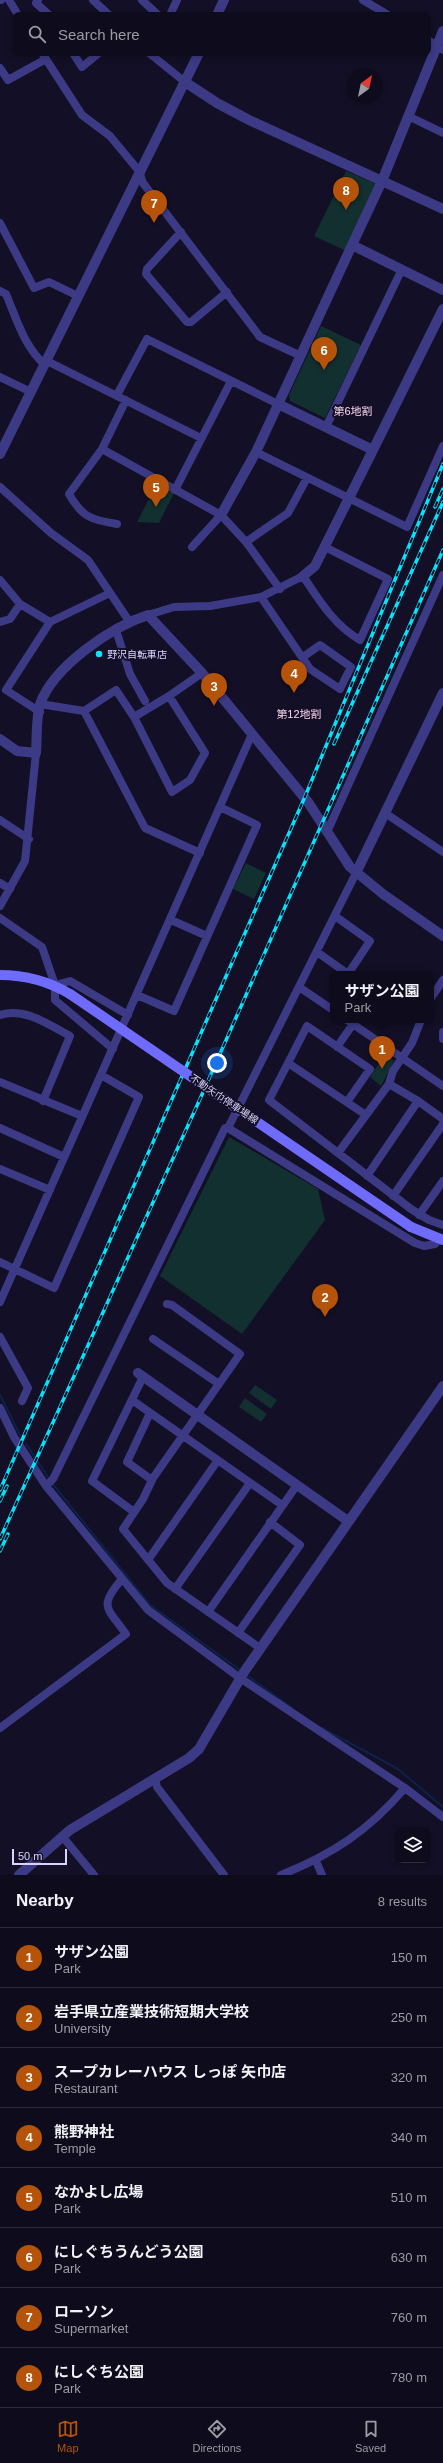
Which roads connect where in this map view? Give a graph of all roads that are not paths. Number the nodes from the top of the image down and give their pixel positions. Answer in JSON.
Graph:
{"nodes":[{"id":1,"x":9,"y":0,"type":"edge"},
{"id":2,"x":38,"y":0,"type":"edge"},
{"id":3,"x":93,"y":0,"type":"edge"},
{"id":4,"x":142,"y":0,"type":"edge"},
{"id":5,"x":177,"y":0,"type":"edge"},
{"id":6,"x":224,"y":0,"type":"edge"},
{"id":7,"x":363,"y":0,"type":"edge"},
{"id":8,"x":16,"y":12,"type":"edge"},
{"id":9,"x":46,"y":12,"type":"edge"},
{"id":10,"x":105,"y":12,"type":"edge"},
{"id":11,"x":155,"y":12,"type":"edge"},
{"id":12,"x":171,"y":12,"type":"edge"},
{"id":13,"x":218,"y":12,"type":"edge"},
{"id":14,"x":383,"y":12,"type":"edge"},
{"id":15,"x":443,"y":31,"type":"edge"},
{"id":16,"x":436,"y":45,"type":"edge"},
{"id":17,"x":44,"y":56,"type":"edge"},
{"id":18,"x":75,"y":56,"type":"edge"},
{"id":19,"x":95,"y":56,"type":"edge"},
{"id":20,"x":153,"y":56,"type":"edge"},
{"id":21,"x":198,"y":56,"type":"edge"},
{"id":22,"x":0,"y":68,"type":"edge"},
{"id":23,"x":185,"y":82,"type":"junction"},
{"id":24,"x":408,"y":116,"type":"junction"},
{"id":25,"x":443,"y":133,"type":"edge"},
{"id":26,"x":139,"y":171,"type":"junction"},
{"id":27,"x":382,"y":181,"type":"junction"},
{"id":28,"x":443,"y":209,"type":"edge"},
{"id":29,"x":0,"y":223,"type":"edge"},
{"id":30,"x":181,"y":232,"type":"junction"},
{"id":31,"x":352,"y":245,"type":"junction"},
{"id":32,"x":402,"y":270,"type":"junction"},
{"id":33,"x":443,"y":290,"type":"edge"},
{"id":34,"x":0,"y":291,"type":"edge"},
{"id":35,"x":227,"y":292,"type":"junction"},
{"id":36,"x":78,"y":296,"type":"junction"},
{"id":37,"x":443,"y":309,"type":"edge"},
{"id":38,"x":301,"y":356,"type":"junction"},
{"id":39,"x":46,"y":363,"type":"junction"},
{"id":40,"x":0,"y":377,"type":"edge"},
{"id":41,"x":231,"y":380,"type":"junction"},
{"id":42,"x":31,"y":392,"type":"junction"},
{"id":43,"x":117,"y":395,"type":"junction"},
{"id":44,"x":126,"y":400,"type":"junction"},
{"id":45,"x":278,"y":404,"type":"junction"},
{"id":46,"x":326,"y":427,"type":"junction"},
{"id":47,"x":201,"y":438,"type":"junction"},
{"id":48,"x":443,"y":446,"type":"edge"},
{"id":49,"x":102,"y":449,"type":"junction"},
{"id":50,"x":373,"y":450,"type":"junction"},
{"id":51,"x":256,"y":452,"type":"junction"},
{"id":52,"x":0,"y":454,"type":"edge"},
{"id":53,"x":307,"y":478,"type":"junction"},
{"id":54,"x":0,"y":487,"type":"edge"},
{"id":55,"x":174,"y":490,"type":"junction"},
{"id":56,"x":349,"y":500,"type":"junction"},
{"id":57,"x":221,"y":515,"type":"junction"},
{"id":58,"x":117,"y":524,"type":"dead end"},
{"id":59,"x":246,"y":542,"type":"junction"},
{"id":60,"x":192,"y":547,"type":"dead end"},
{"id":61,"x":325,"y":547,"type":"junction"},
{"id":62,"x":443,"y":575,"type":"edge"},
{"id":63,"x":303,"y":576,"type":"junction"},
{"id":64,"x":0,"y":580,"type":"edge"},
{"id":65,"x":280,"y":589,"type":"junction"},
{"id":66,"x":110,"y":593,"type":"junction"},
{"id":67,"x":261,"y":597,"type":"junction"},
{"id":68,"x":20,"y":604,"type":"junction"},
{"id":69,"x":148,"y":615,"type":"junction"},
{"id":70,"x":129,"y":621,"type":"junction"},
{"id":71,"x":0,"y":622,"type":"edge"},
{"id":72,"x":50,"y":622,"type":"junction"},
{"id":73,"x":116,"y":630,"type":"junction"},
{"id":74,"x":303,"y":657,"type":"junction"},
{"id":75,"x":202,"y":673,"type":"junction"},
{"id":76,"x":3,"y":688,"type":"edge"},
{"id":77,"x":443,"y":694,"type":"edge"},
{"id":78,"x":169,"y":696,"type":"junction"},
{"id":79,"x":145,"y":702,"type":"dead end"},
{"id":80,"x":40,"y":708,"type":"junction"},
{"id":81,"x":84,"y":711,"type":"junction"},
{"id":82,"x":134,"y":717,"type":"junction"},
{"id":83,"x":252,"y":734,"type":"junction"},
{"id":84,"x":0,"y":739,"type":"edge"},
{"id":85,"x":36,"y":753,"type":"junction"},
{"id":86,"x":220,"y":807,"type":"junction"},
{"id":87,"x":385,"y":812,"type":"junction"},
{"id":88,"x":0,"y":820,"type":"edge"},
{"id":89,"x":327,"y":832,"type":"junction"},
{"id":90,"x":29,"y":839,"type":"junction"},
{"id":91,"x":443,"y":852,"type":"edge"},
{"id":92,"x":200,"y":853,"type":"junction"},
{"id":93,"x":356,"y":873,"type":"junction"},
{"id":94,"x":0,"y":883,"type":"edge"},
{"id":95,"x":10,"y":889,"type":"junction"},
{"id":96,"x":0,"y":906,"type":"edge"},
{"id":97,"x":335,"y":916,"type":"junction"},
{"id":98,"x":0,"y":918,"type":"edge"},
{"id":99,"x":171,"y":920,"type":"junction"},
{"id":100,"x":207,"y":936,"type":"junction"},
{"id":101,"x":443,"y":936,"type":"edge"},
{"id":102,"x":317,"y":952,"type":"junction"},
{"id":103,"x":344,"y":971,"type":"edge"},
{"id":104,"x":350,"y":971,"type":"edge"},
{"id":105,"x":0,"y":975,"type":"edge"},
{"id":106,"x":55,"y":985,"type":"junction"},
{"id":107,"x":442,"y":985,"type":"edge"},
{"id":108,"x":299,"y":987,"type":"junction"},
{"id":109,"x":434,"y":994,"type":"edge"},
{"id":110,"x":137,"y":995,"type":"junction"},
{"id":111,"x":330,"y":1008,"type":"edge"},
{"id":112,"x":0,"y":1015,"type":"edge"},
{"id":113,"x":128,"y":1015,"type":"junction"},
{"id":114,"x":349,"y":1023,"type":"edge"},
{"id":115,"x":351,"y":1023,"type":"edge"},
{"id":116,"x":417,"y":1023,"type":"edge"},
{"id":117,"x":443,"y":1032,"type":"edge"},
{"id":118,"x":443,"y":1039,"type":"edge"},
{"id":119,"x":337,"y":1047,"type":"junction"},
{"id":120,"x":113,"y":1049,"type":"junction"},
{"id":121,"x":402,"y":1058,"type":"junction"},
{"id":122,"x":288,"y":1063,"type":"junction"},
{"id":123,"x":101,"y":1075,"type":"junction"},
{"id":124,"x":0,"y":1082,"type":"edge"},
{"id":125,"x":388,"y":1084,"type":"junction"},
{"id":126,"x":443,"y":1086,"type":"edge"},
{"id":127,"x":43,"y":1101,"type":"junction"},
{"id":128,"x":418,"y":1101,"type":"junction"},
{"id":129,"x":347,"y":1102,"type":"junction"},
{"id":130,"x":366,"y":1115,"type":"junction"},
{"id":131,"x":82,"y":1116,"type":"junction"},
{"id":132,"x":443,"y":1119,"type":"edge"},
{"id":133,"x":443,"y":1124,"type":"edge"},
{"id":134,"x":0,"y":1128,"type":"edge"},
{"id":135,"x":228,"y":1128,"type":"junction"},
{"id":136,"x":338,"y":1153,"type":"junction"},
{"id":137,"x":64,"y":1157,"type":"junction"},
{"id":138,"x":0,"y":1169,"type":"edge"},
{"id":139,"x":368,"y":1176,"type":"junction"},
{"id":140,"x":443,"y":1181,"type":"edge"},
{"id":141,"x":50,"y":1190,"type":"junction"},
{"id":142,"x":393,"y":1196,"type":"junction"},
{"id":143,"x":419,"y":1215,"type":"junction"},
{"id":144,"x":443,"y":1225,"type":"edge"},
{"id":145,"x":441,"y":1240,"type":"edge"},
{"id":146,"x":0,"y":1262,"type":"edge"},
{"id":147,"x":15,"y":1268,"type":"junction"},
{"id":148,"x":0,"y":1302,"type":"edge"},
{"id":149,"x":167,"y":1304,"type":"dead end"},
{"id":150,"x":0,"y":1337,"type":"edge"},
{"id":151,"x":153,"y":1339,"type":"dead end"},
{"id":152,"x":140,"y":1375,"type":"joint"},
{"id":153,"x":219,"y":1384,"type":"junction"},
{"id":154,"x":443,"y":1386,"type":"edge"},
{"id":155,"x":132,"y":1400,"type":"junction"},
{"id":156,"x":22,"y":1401,"type":"dead end"},
{"id":157,"x":0,"y":1408,"type":"edge"},
{"id":158,"x":150,"y":1413,"type":"junction"},
{"id":159,"x":197,"y":1415,"type":"junction"},
{"id":160,"x":182,"y":1435,"type":"junction"},
{"id":161,"x":218,"y":1460,"type":"junction"},
{"id":162,"x":152,"y":1480,"type":"junction"},
{"id":163,"x":50,"y":1483,"type":"junction"},
{"id":164,"x":250,"y":1483,"type":"junction"},
{"id":165,"x":297,"y":1485,"type":"junction"},
{"id":166,"x":282,"y":1505,"type":"junction"},
{"id":167,"x":134,"y":1512,"type":"junction"},
{"id":168,"x":348,"y":1521,"type":"junction"},
{"id":169,"x":270,"y":1522,"type":"junction"},
{"id":170,"x":148,"y":1560,"type":"junction"},
{"id":171,"x":122,"y":1579,"type":"junction"},
{"id":172,"x":175,"y":1589,"type":"junction"},
{"id":173,"x":208,"y":1612,"type":"junction"},
{"id":174,"x":238,"y":1633,"type":"junction"},
{"id":175,"x":260,"y":1648,"type":"junction"},
{"id":176,"x":242,"y":1675,"type":"junction"},
{"id":177,"x":0,"y":1728,"type":"edge"},
{"id":178,"x":155,"y":1778,"type":"junction"},
{"id":179,"x":405,"y":1788,"type":"junction"},
{"id":180,"x":443,"y":1817,"type":"edge"},
{"id":181,"x":62,"y":1836,"type":"junction"},
{"id":182,"x":316,"y":1861,"type":"junction"},
{"id":183,"x":19,"y":1875,"type":"edge"},
{"id":184,"x":94,"y":1875,"type":"edge"},
{"id":185,"x":224,"y":1875,"type":"edge"},
{"id":186,"x":281,"y":1875,"type":"edge"},
{"id":187,"x":322,"y":1875,"type":"edge"}],
"edges":[{"from":1,"to":8,"type":"street"},
{"from":2,"to":9,"type":"street"},
{"from":3,"to":10,"type":"street"},
{"from":4,"to":11,"type":"street"},
{"from":5,"to":12,"type":"street"},
{"from":6,"to":13,"type":"street"},
{"from":7,"to":14,"type":"street"},
{"from":15,"to":16,"type":"street"},
{"from":16,"to":24,"type":"street"},
{"from":17,"to":22,"type":"street"},
{"from":17,"to":26,"type":"street"},
{"from":18,"to":19,"type":"street"},
{"from":20,"to":23,"type":"street"},
{"from":21,"to":23,"type":"street"},
{"from":23,"to":26,"type":"street"},
{"from":23,"to":27,"type":"street"},
{"from":24,"to":25,"type":"street"},
{"from":24,"to":27,"type":"street"},
{"from":26,"to":30,"type":"street"},
{"from":26,"to":36,"type":"street"},
{"from":27,"to":28,"type":"street"},
{"from":27,"to":31,"type":"street"},
{"from":29,"to":36,"type":"street"},
{"from":30,"to":35,"type":"street"},
{"from":30,"to":35,"type":"street"},
{"from":31,"to":32,"type":"street"},
{"from":31,"to":38,"type":"street"},
{"from":32,"to":33,"type":"street"},
{"from":32,"to":46,"type":"street"},
{"from":34,"to":39,"type":"street"},
{"from":35,"to":38,"type":"street"},
{"from":36,"to":39,"type":"street"},
{"from":37,"to":50,"type":"street"},
{"from":38,"to":45,"type":"street"},
{"from":39,"to":42,"type":"street"},
{"from":39,"to":43,"type":"street"},
{"from":40,"to":42,"type":"street"},
{"from":41,"to":43,"type":"street"},
{"from":41,"to":45,"type":"street"},
{"from":41,"to":47,"type":"street"},
{"from":42,"to":52,"type":"street"},
{"from":43,"to":44,"type":"street"},
{"from":44,"to":47,"type":"street"},
{"from":44,"to":49,"type":"street"},
{"from":45,"to":46,"type":"street"},
{"from":45,"to":51,"type":"street"},
{"from":46,"to":50,"type":"street"},
{"from":47,"to":55,"type":"street"},
{"from":48,"to":56,"type":"street"},
{"from":49,"to":55,"type":"street"},
{"from":49,"to":58,"type":"street"},
{"from":50,"to":56,"type":"street"},
{"from":51,"to":53,"type":"street"},
{"from":51,"to":57,"type":"street"},
{"from":53,"to":56,"type":"street"},
{"from":53,"to":59,"type":"street"},
{"from":54,"to":66,"type":"street"},
{"from":55,"to":57,"type":"street"},
{"from":56,"to":61,"type":"street"},
{"from":57,"to":59,"type":"street"},
{"from":57,"to":60,"type":"street"},
{"from":59,"to":65,"type":"street"},
{"from":61,"to":63,"type":"street"},
{"from":61,"to":63,"type":"street"},
{"from":62,"to":89,"type":"street"},
{"from":63,"to":65,"type":"street"},
{"from":64,"to":68,"type":"street"},
{"from":65,"to":67,"type":"street"},
{"from":66,"to":70,"type":"street"},
{"from":66,"to":72,"type":"street"},
{"from":67,"to":69,"type":"street"},
{"from":67,"to":74,"type":"street"},
{"from":68,"to":71,"type":"street"},
{"from":68,"to":72,"type":"street"},
{"from":69,"to":70,"type":"street"},
{"from":69,"to":75,"type":"street"},
{"from":70,"to":73,"type":"street"},
{"from":72,"to":76,"type":"street"},
{"from":73,"to":79,"type":"street"},
{"from":73,"to":80,"type":"street"},
{"from":74,"to":74,"type":"street"},
{"from":75,"to":78,"type":"street"},
{"from":75,"to":83,"type":"street"},
{"from":76,"to":80,"type":"street"},
{"from":77,"to":87,"type":"street"},
{"from":78,"to":82,"type":"street"},
{"from":78,"to":82,"type":"street"},
{"from":80,"to":81,"type":"street"},
{"from":80,"to":85,"type":"street"},
{"from":81,"to":82,"type":"street"},
{"from":81,"to":92,"type":"street"},
{"from":83,"to":86,"type":"street"},
{"from":83,"to":89,"type":"street"},
{"from":84,"to":85,"type":"street"},
{"from":85,"to":90,"type":"street"},
{"from":86,"to":92,"type":"street"},
{"from":86,"to":100,"type":"street"},
{"from":87,"to":91,"type":"street"},
{"from":87,"to":93,"type":"street"},
{"from":88,"to":90,"type":"street"},
{"from":89,"to":93,"type":"street"},
{"from":90,"to":95,"type":"street"},
{"from":92,"to":99,"type":"street"},
{"from":93,"to":97,"type":"street"},
{"from":93,"to":101,"type":"street"},
{"from":94,"to":95,"type":"street"},
{"from":95,"to":96,"type":"street"},
{"from":97,"to":102,"type":"street"},
{"from":97,"to":104,"type":"street"},
{"from":98,"to":106,"type":"street"},
{"from":99,"to":100,"type":"street"},
{"from":99,"to":110,"type":"street"},
{"from":100,"to":110,"type":"street"},
{"from":102,"to":103,"type":"street"},
{"from":102,"to":108,"type":"street"},
{"from":105,"to":106,"type":"main road","name":"不動矢巾停車場線"},
{"from":106,"to":113,"type":"street"},
{"from":106,"to":120,"type":"street"},
{"from":106,"to":145,"type":"main road","name":"不動矢巾停車場線","bridge":true},
{"from":107,"to":109,"type":"street"},
{"from":108,"to":111,"type":"street"},
{"from":108,"to":135,"type":"street"},
{"from":110,"to":113,"type":"street"},
{"from":112,"to":127,"type":"street"},
{"from":113,"to":120,"type":"street"},
{"from":114,"to":119,"type":"street"},
{"from":115,"to":121,"type":"street"},
{"from":116,"to":121,"type":"street"},
{"from":117,"to":118,"type":"street"},
{"from":119,"to":122,"type":"street"},
{"from":119,"to":129,"type":"street"},
{"from":120,"to":123,"type":"street"},
{"from":121,"to":125,"type":"street"},
{"from":121,"to":126,"type":"street"},
{"from":122,"to":129,"type":"street"},
{"from":122,"to":136,"type":"street"},
{"from":123,"to":131,"type":"street"},
{"from":123,"to":147,"type":"street"},
{"from":124,"to":127,"type":"street"},
{"from":125,"to":128,"type":"street"},
{"from":125,"to":130,"type":"street"},
{"from":127,"to":131,"type":"street"},
{"from":128,"to":132,"type":"street"},
{"from":128,"to":139,"type":"street"},
{"from":129,"to":130,"type":"street"},
{"from":130,"to":136,"type":"street"},
{"from":131,"to":137,"type":"street"},
{"from":133,"to":142,"type":"street"},
{"from":134,"to":137,"type":"street"},
{"from":135,"to":145,"type":"street"},
{"from":135,"to":163,"type":"street"},
{"from":136,"to":139,"type":"street"},
{"from":137,"to":141,"type":"street"},
{"from":138,"to":141,"type":"street"},
{"from":139,"to":142,"type":"street"},
{"from":140,"to":143,"type":"street"},
{"from":141,"to":147,"type":"street"},
{"from":142,"to":143,"type":"street"},
{"from":143,"to":144,"type":"street"},
{"from":146,"to":147,"type":"street"},
{"from":147,"to":148,"type":"street"},
{"from":149,"to":153,"type":"street"},
{"from":150,"to":156,"type":"street"},
{"from":151,"to":153,"type":"street"},
{"from":152,"to":155,"type":"street"},
{"from":152,"to":159,"type":"street"},
{"from":153,"to":159,"type":"street"},
{"from":154,"to":168,"type":"street"},
{"from":155,"to":158,"type":"street"},
{"from":155,"to":167,"type":"street"},
{"from":157,"to":163,"type":"street"},
{"from":158,"to":160,"type":"street"},
{"from":158,"to":162,"type":"street"},
{"from":159,"to":160,"type":"street"},
{"from":159,"to":165,"type":"street"},
{"from":160,"to":161,"type":"street"},
{"from":160,"to":162,"type":"street"},
{"from":161,"to":164,"type":"street"},
{"from":161,"to":170,"type":"street"},
{"from":162,"to":167,"type":"street"},
{"from":163,"to":171,"type":"street"},
{"from":164,"to":166,"type":"street"},
{"from":164,"to":172,"type":"street"},
{"from":165,"to":166,"type":"street"},
{"from":165,"to":168,"type":"street"},
{"from":166,"to":169,"type":"street"},
{"from":167,"to":170,"type":"street"},
{"from":168,"to":175,"type":"street"},
{"from":169,"to":173,"type":"street"},
{"from":169,"to":174,"type":"street"},
{"from":170,"to":172,"type":"street"},
{"from":171,"to":176,"type":"street"},
{"from":171,"to":177,"type":"street"},
{"from":172,"to":173,"type":"street"},
{"from":173,"to":174,"type":"street"},
{"from":174,"to":175,"type":"street"},
{"from":175,"to":176,"type":"street"},
{"from":176,"to":178,"type":"street"},
{"from":176,"to":179,"type":"street"},
{"from":178,"to":181,"type":"street"},
{"from":178,"to":185,"type":"street"},
{"from":179,"to":180,"type":"street"},
{"from":179,"to":182,"type":"street"},
{"from":181,"to":183,"type":"street"},
{"from":181,"to":184,"type":"street"},
{"from":182,"to":186,"type":"street"},
{"from":182,"to":187,"type":"street"}]}
